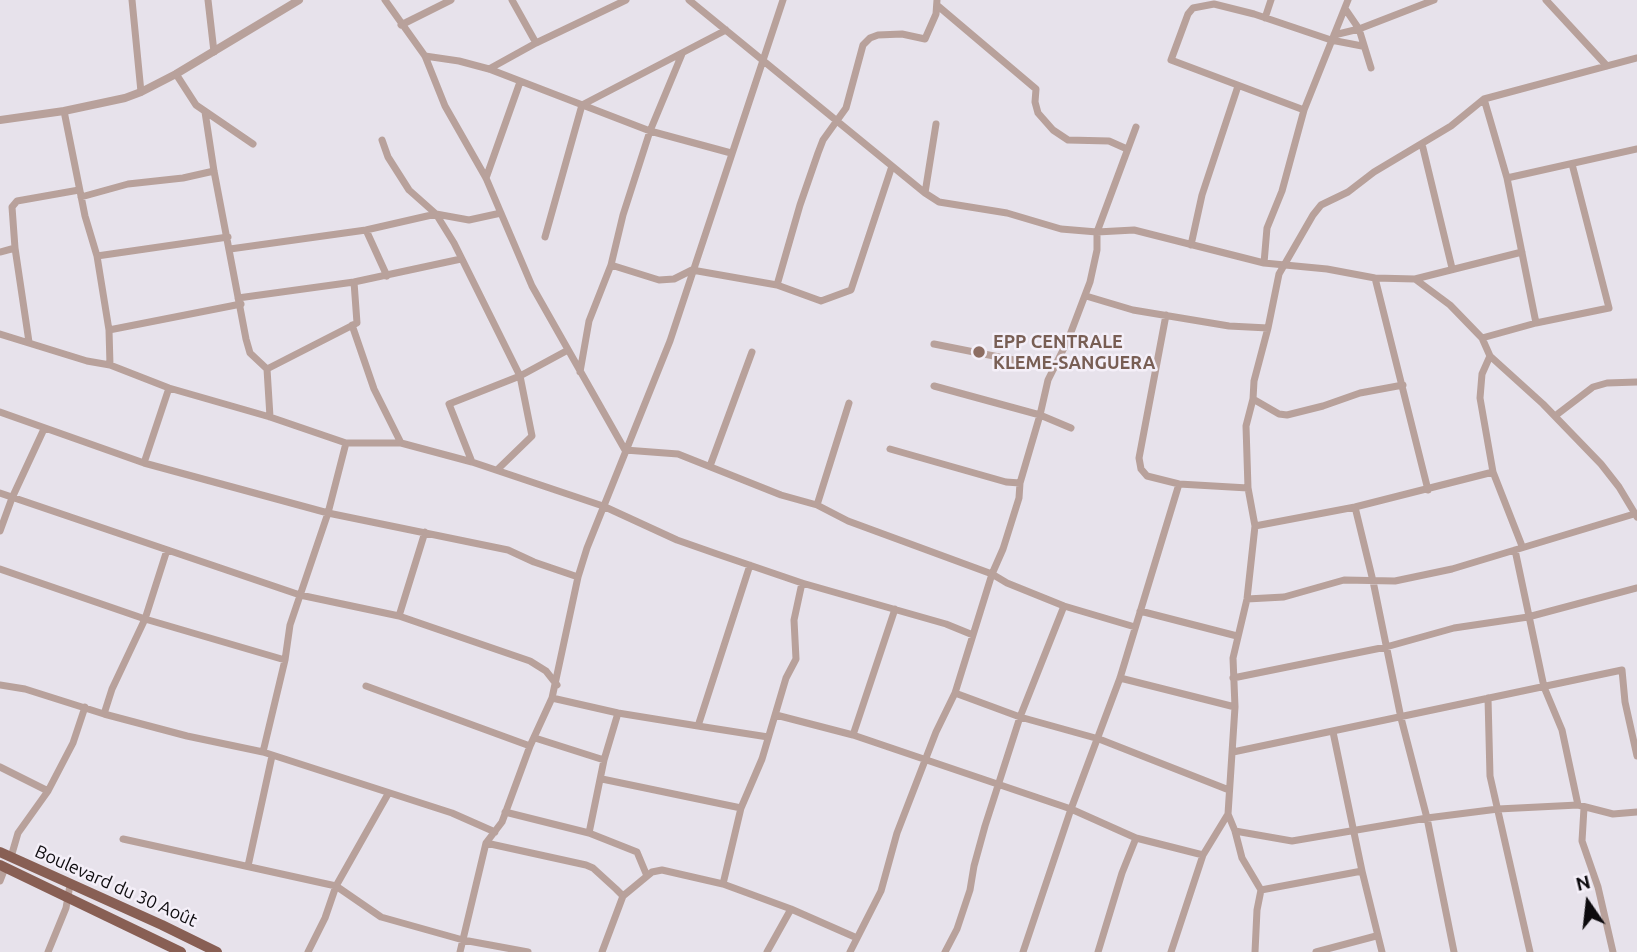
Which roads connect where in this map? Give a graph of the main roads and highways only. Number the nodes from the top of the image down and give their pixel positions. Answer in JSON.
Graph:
{"nodes":[{"id":1,"x":0,"y":852,"type":"edge"},
{"id":2,"x":5,"y":863,"type":"edge"},
{"id":3,"x":181,"y":952,"type":"edge"},
{"id":4,"x":217,"y":952,"type":"edge"}],
"edges":[{"from":1,"to":2,"type":"highway","name":"Boulevard du 30 Août"},
{"from":2,"to":3,"type":"highway","name":"Boulevard du 30 Août"},
{"from":2,"to":4,"type":"highway","name":"Boulevard du 30 Août"}]}
